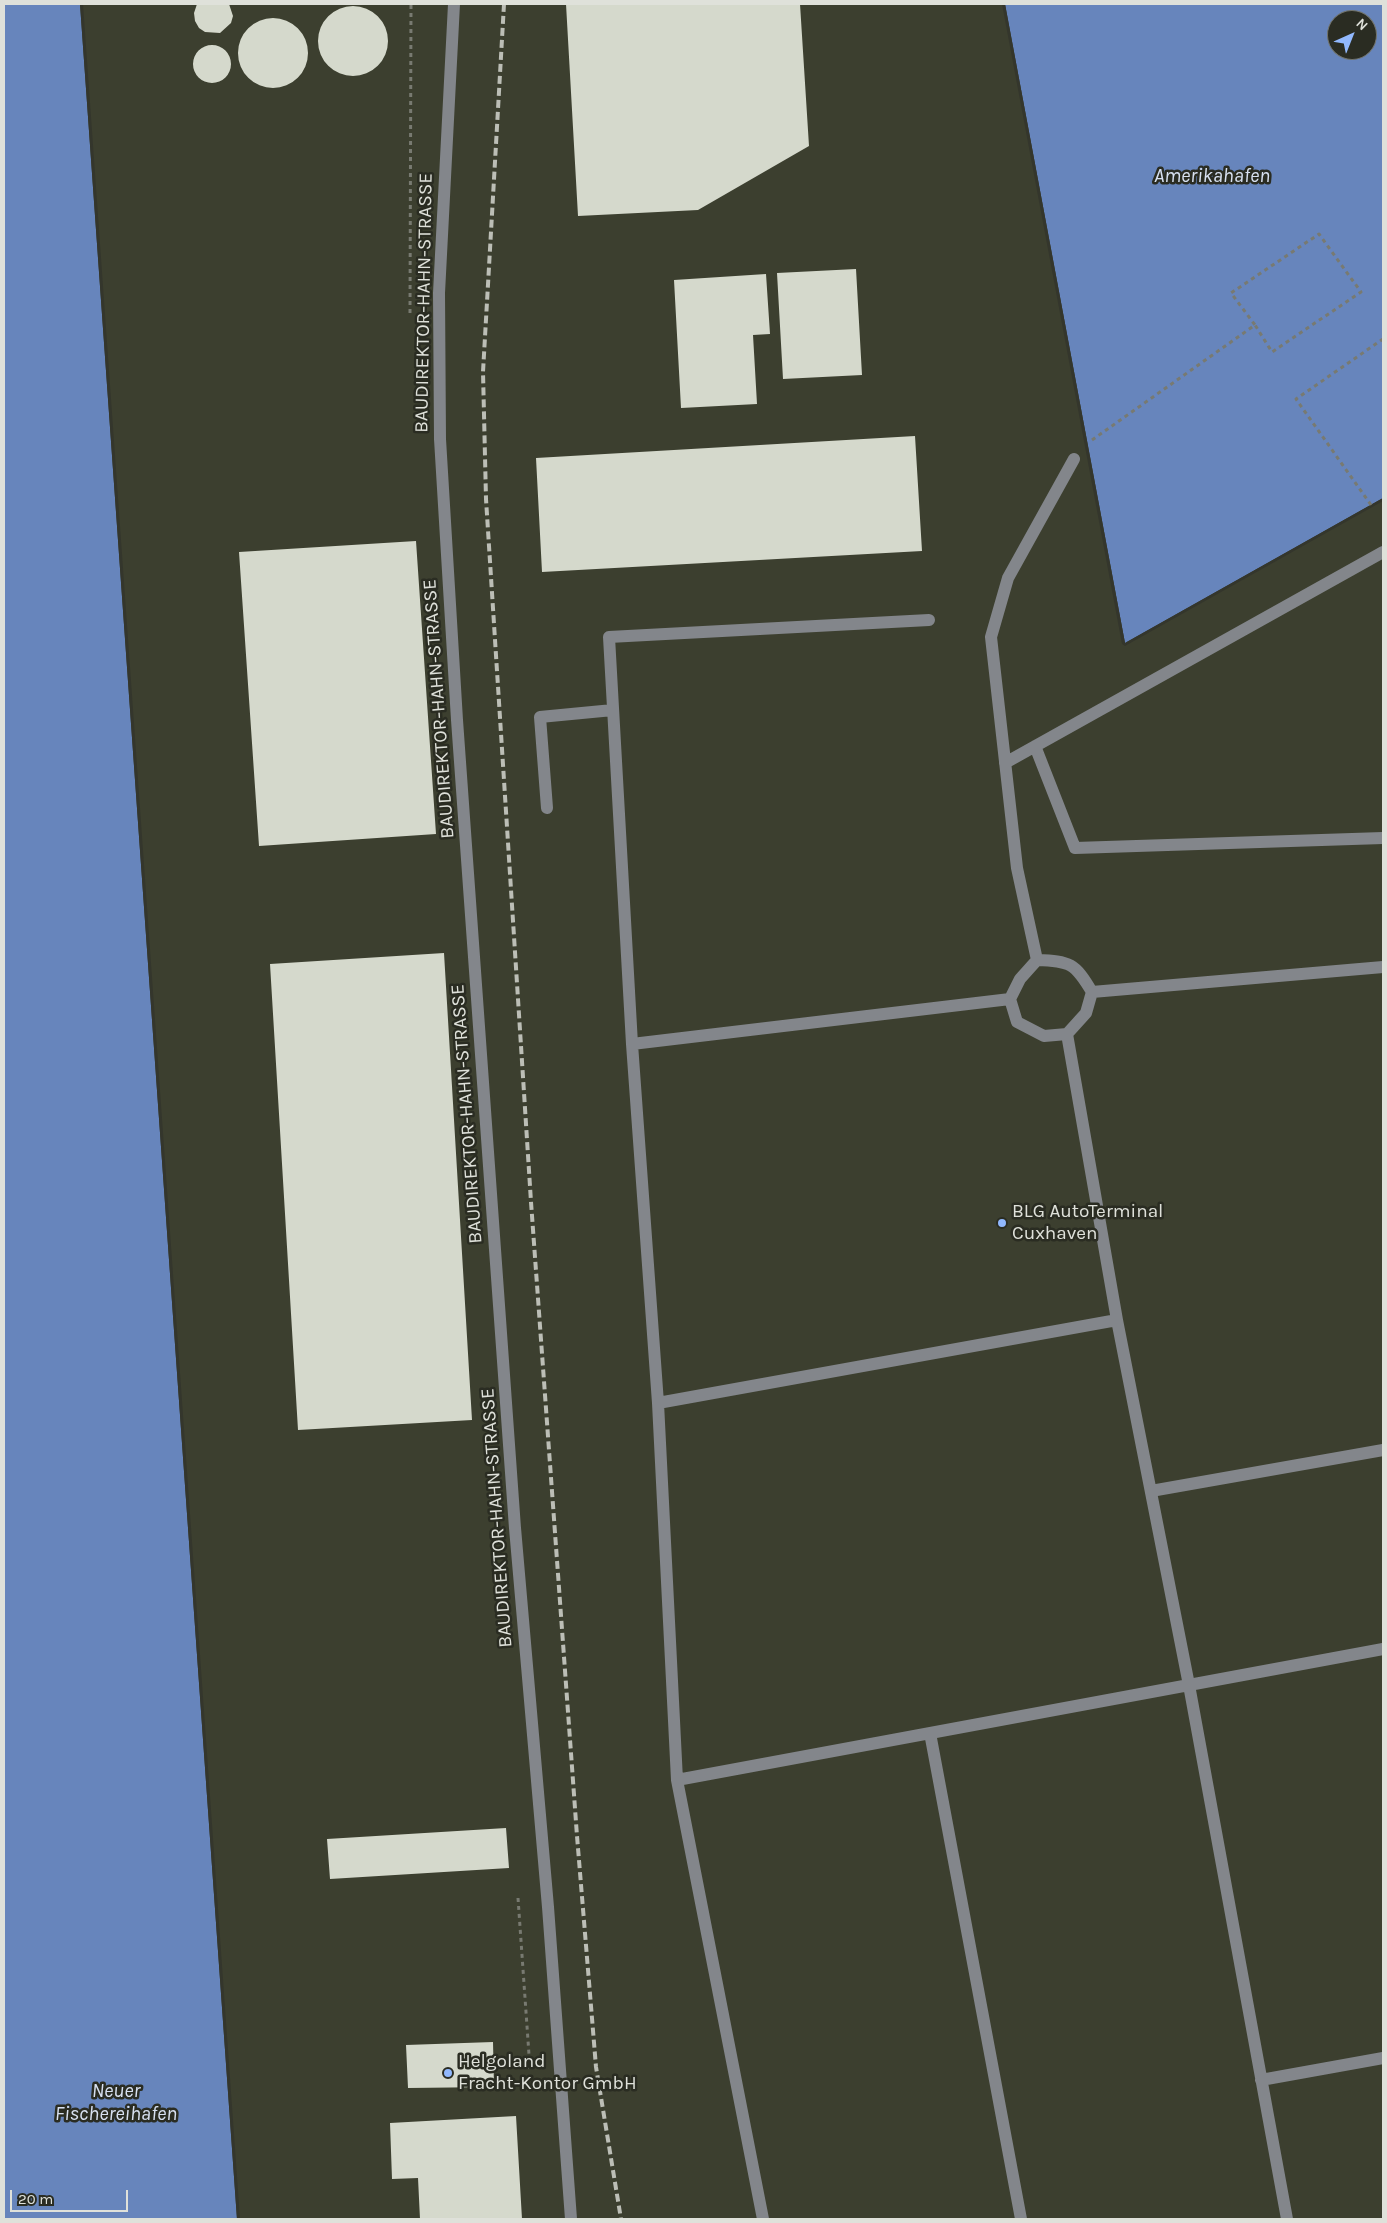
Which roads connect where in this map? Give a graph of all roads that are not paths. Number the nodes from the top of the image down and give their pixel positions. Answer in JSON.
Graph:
{"nodes":[{"id":1,"x":454,"y":4,"type":"edge"},
{"id":2,"x":1074,"y":459,"type":"dead end"},
{"id":3,"x":1383,"y":552,"type":"edge"},
{"id":4,"x":929,"y":620,"type":"dead end"},
{"id":5,"x":613,"y":710,"type":"junction"},
{"id":6,"x":1035,"y":746,"type":"junction"},
{"id":7,"x":1005,"y":763,"type":"junction"},
{"id":8,"x":547,"y":808,"type":"dead end"},
{"id":9,"x":1383,"y":838,"type":"edge"},
{"id":10,"x":1038,"y":960,"type":"junction"},
{"id":11,"x":1383,"y":967,"type":"edge"},
{"id":12,"x":1092,"y":992,"type":"junction"},
{"id":13,"x":1010,"y":999,"type":"junction"},
{"id":14,"x":1067,"y":1034,"type":"junction"},
{"id":15,"x":632,"y":1044,"type":"junction"},
{"id":16,"x":1117,"y":1320,"type":"junction"},
{"id":17,"x":658,"y":1403,"type":"junction"},
{"id":18,"x":1383,"y":1450,"type":"edge"},
{"id":19,"x":1151,"y":1491,"type":"junction"},
{"id":20,"x":1383,"y":1649,"type":"edge"},
{"id":21,"x":1189,"y":1685,"type":"junction"},
{"id":22,"x":930,"y":1733,"type":"junction"},
{"id":23,"x":677,"y":1780,"type":"junction"},
{"id":24,"x":1383,"y":2058,"type":"edge"},
{"id":25,"x":1261,"y":2080,"type":"junction"},
{"id":26,"x":571,"y":2219,"type":"edge"},
{"id":27,"x":763,"y":2219,"type":"edge"},
{"id":28,"x":1021,"y":2219,"type":"edge"},
{"id":29,"x":1286,"y":2219,"type":"edge"}],
"edges":[{"from":1,"to":26,"type":"street","name":"BAUDIREKTOR-HAHN-STRASSE"},
{"from":2,"to":7,"type":"street"},
{"from":3,"to":6,"type":"street"},
{"from":4,"to":5,"type":"street"},
{"from":5,"to":8,"type":"street"},
{"from":5,"to":15,"type":"street"},
{"from":6,"to":7,"type":"street"},
{"from":6,"to":9,"type":"street"},
{"from":7,"to":10,"type":"street"},
{"from":10,"to":12,"type":"street"},
{"from":10,"to":13,"type":"street"},
{"from":11,"to":12,"type":"street"},
{"from":12,"to":14,"type":"street"},
{"from":13,"to":14,"type":"street"},
{"from":13,"to":15,"type":"street"},
{"from":14,"to":16,"type":"street"},
{"from":15,"to":17,"type":"street"},
{"from":16,"to":17,"type":"street"},
{"from":16,"to":19,"type":"street"},
{"from":17,"to":23,"type":"street"},
{"from":18,"to":19,"type":"street"},
{"from":19,"to":21,"type":"street"},
{"from":20,"to":21,"type":"street"},
{"from":21,"to":22,"type":"street"},
{"from":21,"to":25,"type":"street"},
{"from":22,"to":23,"type":"street"},
{"from":22,"to":28,"type":"street"},
{"from":23,"to":27,"type":"street"},
{"from":24,"to":25,"type":"street"},
{"from":25,"to":29,"type":"street"}]}
